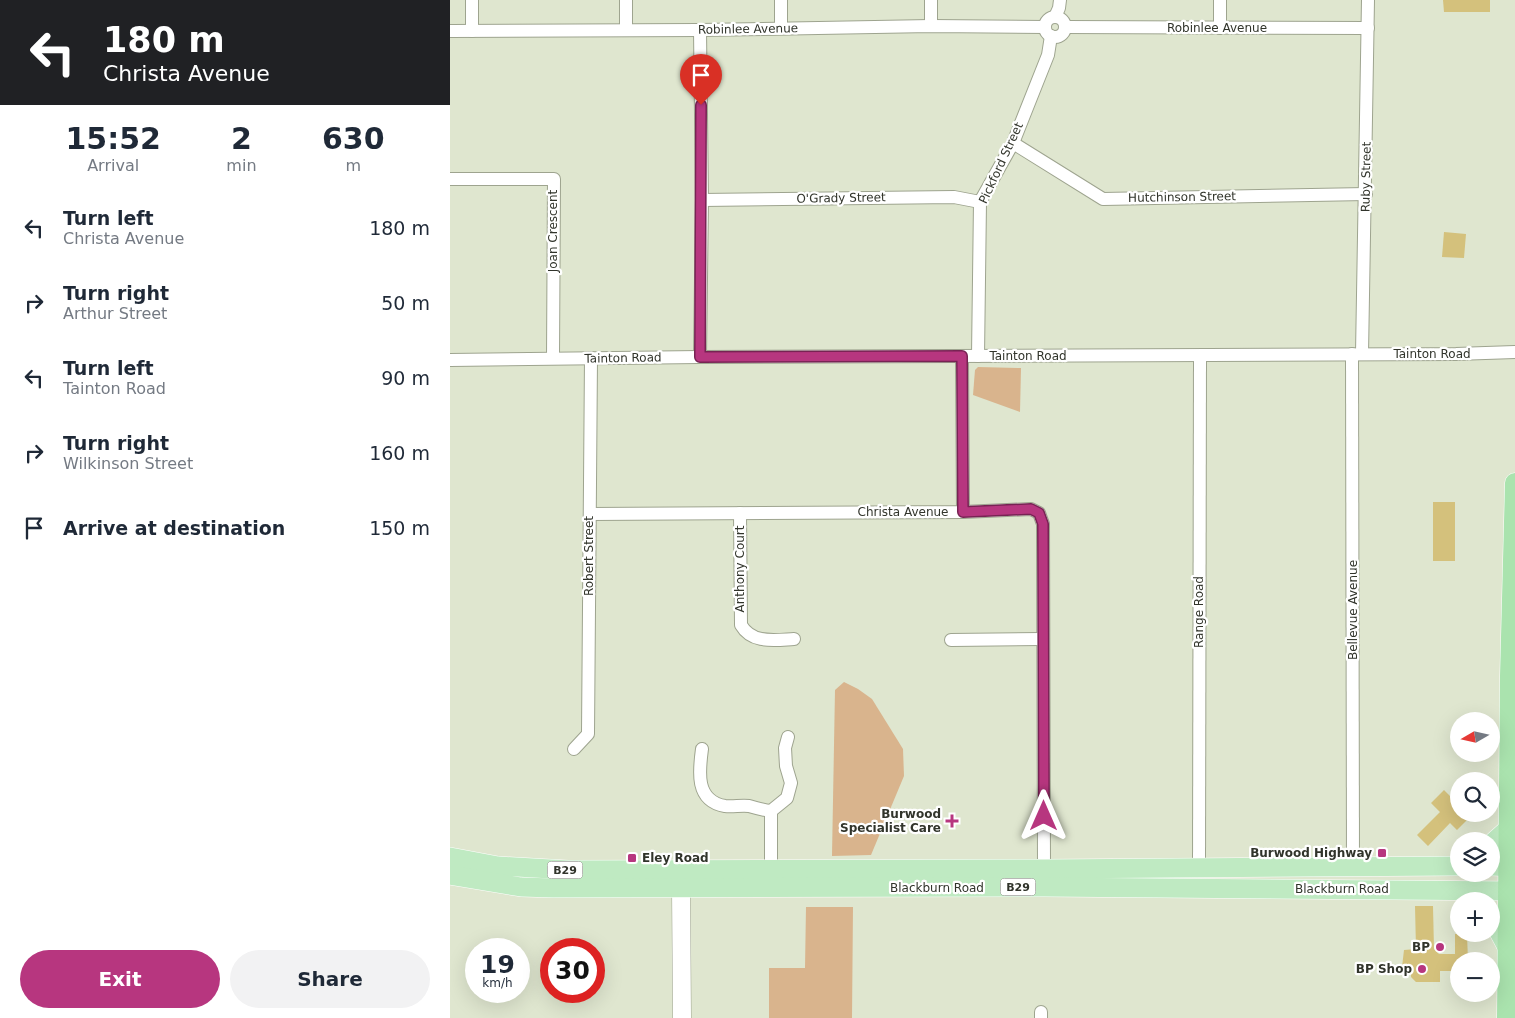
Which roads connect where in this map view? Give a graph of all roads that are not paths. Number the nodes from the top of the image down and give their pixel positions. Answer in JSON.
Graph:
{"nodes":[{"id":1,"x":472,"y":0,"type":"edge"},
{"id":2,"x":626,"y":0,"type":"edge"},
{"id":3,"x":781,"y":0,"type":"edge"},
{"id":4,"x":931,"y":0,"type":"edge"},
{"id":5,"x":1060,"y":0,"type":"edge"},
{"id":6,"x":1220,"y":0,"type":"edge"},
{"id":7,"x":1368,"y":0,"type":"edge"},
{"id":8,"x":1055,"y":17,"type":"junction"},
{"id":9,"x":931,"y":26,"type":"junction"},
{"id":10,"x":781,"y":28,"type":"junction"},
{"id":11,"x":1065,"y":28,"type":"junction"},
{"id":12,"x":1220,"y":28,"type":"junction"},
{"id":13,"x":1368,"y":28,"type":"junction"},
{"id":14,"x":626,"y":30,"type":"junction"},
{"id":15,"x":700,"y":30,"type":"junction"},
{"id":16,"x":450,"y":31,"type":"edge"},
{"id":17,"x":472,"y":31,"type":"junction"},
{"id":18,"x":1048,"y":32,"type":"junction"},
{"id":19,"x":1013,"y":143,"type":"junction"},
{"id":20,"x":450,"y":179,"type":"edge"},
{"id":21,"x":1366,"y":194,"type":"junction"},
{"id":22,"x":702,"y":200,"type":"junction"},
{"id":23,"x":980,"y":202,"type":"junction"},
{"id":24,"x":1515,"y":352,"type":"edge"},
{"id":25,"x":1357,"y":354,"type":"junction"},
{"id":26,"x":962,"y":356,"type":"junction"},
{"id":27,"x":978,"y":356,"type":"junction"},
{"id":28,"x":1200,"y":356,"type":"junction"},
{"id":29,"x":700,"y":357,"type":"junction"},
{"id":30,"x":553,"y":358,"type":"junction"},
{"id":31,"x":591,"y":358,"type":"junction"},
{"id":32,"x":450,"y":360,"type":"edge"},
{"id":33,"x":1515,"y":483,"type":"edge"},
{"id":34,"x":963,"y":512,"type":"junction"},
{"id":35,"x":740,"y":513,"type":"junction"},
{"id":36,"x":590,"y":514,"type":"junction"},
{"id":37,"x":1514,"y":549,"type":"edge"},
{"id":38,"x":794,"y":639,"type":"dead end"},
{"id":39,"x":1042,"y":639,"type":"junction"},
{"id":40,"x":951,"y":640,"type":"dead end"},
{"id":41,"x":788,"y":737,"type":"dead end"},
{"id":42,"x":574,"y":749,"type":"dead end"},
{"id":43,"x":702,"y":749,"type":"dead end"},
{"id":44,"x":771,"y":811,"type":"junction"},
{"id":45,"x":1509,"y":828,"type":"junction"},
{"id":46,"x":1500,"y":836,"type":"edge"},
{"id":47,"x":450,"y":857,"type":"edge"},
{"id":48,"x":1354,"y":866,"type":"junction"},
{"id":49,"x":1450,"y":866,"type":"edge"},
{"id":50,"x":1505,"y":866,"type":"edge"},
{"id":51,"x":1199,"y":868,"type":"junction"},
{"id":52,"x":771,"y":870,"type":"junction"},
{"id":53,"x":450,"y":875,"type":"edge"},
{"id":54,"x":1044,"y":878,"type":"junction"},
{"id":55,"x":681,"y":879,"type":"junction"},
{"id":56,"x":1512,"y":890,"type":"edge"},
{"id":57,"x":1498,"y":892,"type":"edge"},
{"id":58,"x":1450,"y":895,"type":"edge"},
{"id":59,"x":1500,"y":933,"type":"edge"},
{"id":60,"x":1507,"y":947,"type":"junction"},
{"id":61,"x":682,"y":1018,"type":"edge"},
{"id":62,"x":1507,"y":1018,"type":"edge"}],
"edges":[{"from":1,"to":17,"type":"street"},
{"from":2,"to":14,"type":"street"},
{"from":3,"to":10,"type":"street"},
{"from":4,"to":9,"type":"street"},
{"from":5,"to":8,"type":"street"},
{"from":6,"to":12,"type":"street"},
{"from":7,"to":13,"type":"street","name":"Ruby Street"},
{"from":8,"to":11,"type":"street"},
{"from":8,"to":18,"type":"street"},
{"from":9,"to":10,"type":"street","name":"Robinlee Avenue"},
{"from":9,"to":18,"type":"street","name":"Robinlee Avenue"},
{"from":10,"to":15,"type":"street","name":"Robinlee Avenue"},
{"from":11,"to":12,"type":"street","name":"Robinlee Avenue"},
{"from":11,"to":18,"type":"street"},
{"from":12,"to":13,"type":"street","name":"Robinlee Avenue"},
{"from":13,"to":21,"type":"street","name":"Ruby Street"},
{"from":14,"to":15,"type":"street","name":"Robinlee Avenue"},
{"from":14,"to":17,"type":"street","name":"Robinlee Avenue"},
{"from":15,"to":22,"type":"street"},
{"from":16,"to":17,"type":"street","name":"Robinlee Avenue"},
{"from":18,"to":19,"type":"street","name":"Pickford Street"},
{"from":19,"to":21,"type":"street","name":"Hutchinson Street"},
{"from":19,"to":23,"type":"street","name":"Pickford Street"},
{"from":20,"to":30,"type":"street","name":"Joan Crescent"},
{"from":21,"to":25,"type":"street","name":"Ruby Street"},
{"from":22,"to":23,"type":"street","name":"O'Grady Street"},
{"from":22,"to":29,"type":"street"},
{"from":23,"to":27,"type":"street","name":"Pickford Street"},
{"from":24,"to":25,"type":"street","name":"Tainton Road"},
{"from":25,"to":28,"type":"street","name":"Tainton Road"},
{"from":25,"to":48,"type":"street","name":"Bellevue Avenue"},
{"from":26,"to":27,"type":"street","name":"Tainton Road"},
{"from":26,"to":29,"type":"street","name":"Tainton Road"},
{"from":26,"to":34,"type":"street"},
{"from":27,"to":28,"type":"street","name":"Tainton Road"},
{"from":28,"to":51,"type":"street","name":"Range Road"},
{"from":29,"to":31,"type":"street","name":"Tainton Road"},
{"from":30,"to":31,"type":"street","name":"Tainton Road"},
{"from":30,"to":32,"type":"street","name":"Tainton Road"},
{"from":31,"to":36,"type":"street","name":"Robert Street"},
{"from":33,"to":37,"type":"highway"},
{"from":34,"to":35,"type":"street","name":"Christa Avenue"},
{"from":34,"to":39,"type":"street","name":"Christa Avenue"},
{"from":35,"to":36,"type":"street","name":"Christa Avenue"},
{"from":35,"to":38,"type":"street","name":"Anthony Court"},
{"from":36,"to":42,"type":"street","name":"Robert Street"},
{"from":37,"to":45,"type":"highway"},
{"from":39,"to":40,"type":"street"},
{"from":39,"to":54,"type":"street","name":"Christa Avenue"},
{"from":41,"to":44,"type":"street"},
{"from":43,"to":44,"type":"street"},
{"from":44,"to":52,"type":"street"},
{"from":45,"to":46,"type":"main road"},
{"from":45,"to":50,"type":"highway"},
{"from":47,"to":55,"type":"main road","name":"Blackburn Road","number":"B29"},
{"from":48,"to":49,"type":"main road","name":"Blackburn Road","number":"B29"},
{"from":48,"to":51,"type":"main road","name":"Blackburn Road","number":"B29"},
{"from":50,"to":56,"type":"highway"},
{"from":51,"to":54,"type":"main road","name":"Blackburn Road","number":"B29"},
{"from":52,"to":54,"type":"main road","name":"Blackburn Road","number":"B29"},
{"from":52,"to":55,"type":"main road","name":"Blackburn Road","number":"B29"},
{"from":53,"to":55,"type":"main road","name":"Blackburn Road","number":"B29"},
{"from":54,"to":55,"type":"main road","name":"Blackburn Road","number":"B29"},
{"from":54,"to":58,"type":"main road","name":"Blackburn Road","number":"B29"},
{"from":55,"to":61,"type":"main road"},
{"from":56,"to":57,"type":"main road","name":"Blackburn Road","number":"B29"},
{"from":56,"to":60,"type":"highway"},
{"from":59,"to":60,"type":"main road"},
{"from":60,"to":62,"type":"highway"}]}
